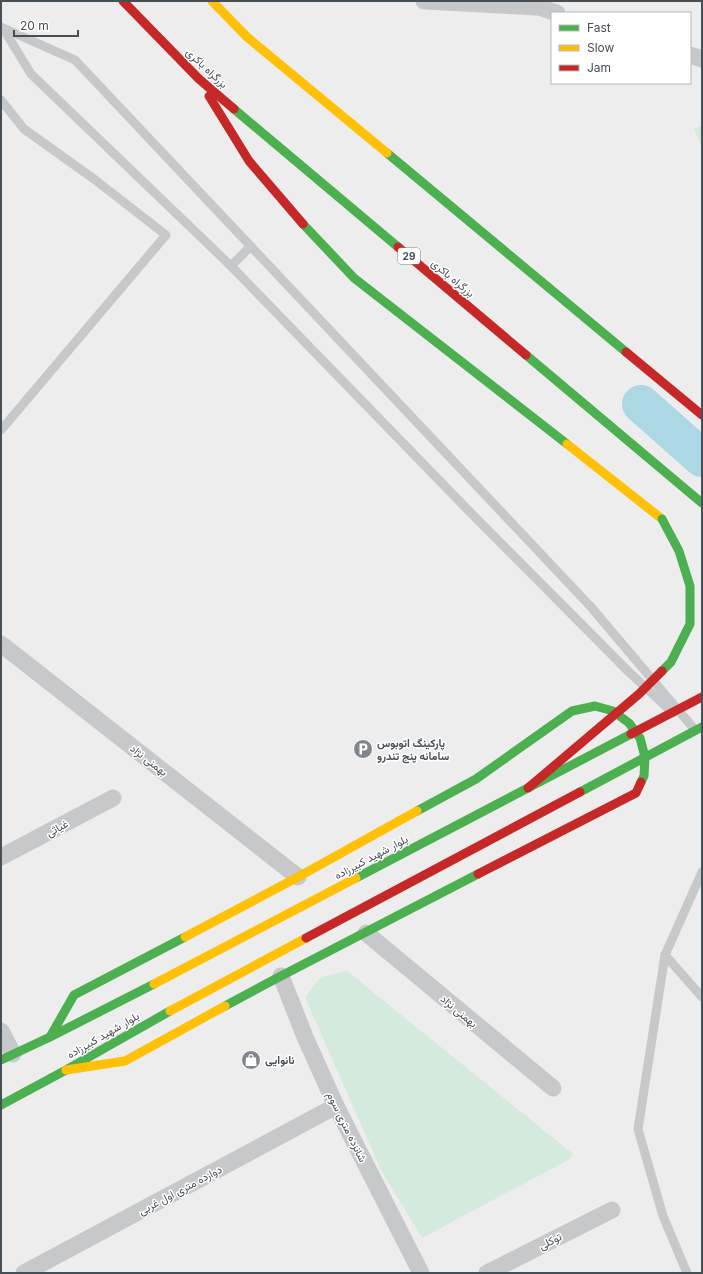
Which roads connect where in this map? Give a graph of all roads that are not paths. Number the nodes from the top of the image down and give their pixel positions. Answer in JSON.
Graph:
{"nodes":[{"id":1,"x":123,"y":1,"type":"edge"},
{"id":2,"x":212,"y":1,"type":"edge"},
{"id":3,"x":424,"y":1,"type":"edge"},
{"id":4,"x":537,"y":4,"type":"edge"},
{"id":5,"x":555,"y":12,"type":"edge"},
{"id":6,"x":2,"y":28,"type":"edge"},
{"id":7,"x":691,"y":55,"type":"edge"},
{"id":8,"x":702,"y":59,"type":"edge"},
{"id":9,"x":198,"y":79,"type":"junction"},
{"id":10,"x":1,"y":100,"type":"edge"},
{"id":11,"x":251,"y":246,"type":"junction"},
{"id":12,"x":231,"y":266,"type":"junction"},
{"id":13,"x":702,"y":415,"type":"edge"},
{"id":14,"x":1,"y":430,"type":"edge"},
{"id":15,"x":702,"y":503,"type":"edge"},
{"id":16,"x":1,"y":644,"type":"edge"},
{"id":17,"x":702,"y":697,"type":"edge"},
{"id":18,"x":702,"y":727,"type":"edge"},
{"id":19,"x":702,"y":738,"type":"edge"},
{"id":20,"x":528,"y":788,"type":"junction"},
{"id":21,"x":113,"y":798,"type":"dead end"},
{"id":22,"x":1,"y":857,"type":"edge"},
{"id":23,"x":702,"y":872,"type":"edge"},
{"id":24,"x":298,"y":877,"type":"junction"},
{"id":25,"x":366,"y":933,"type":"junction"},
{"id":26,"x":665,"y":955,"type":"junction"},
{"id":27,"x":281,"y":976,"type":"junction"},
{"id":28,"x":702,"y":997,"type":"edge"},
{"id":29,"x":1,"y":1031,"type":"edge"},
{"id":30,"x":50,"y":1038,"type":"junction"},
{"id":31,"x":7,"y":1057,"type":"edge"},
{"id":32,"x":66,"y":1070,"type":"junction"},
{"id":33,"x":553,"y":1088,"type":"dead end"},
{"id":34,"x":1,"y":1105,"type":"edge"},
{"id":35,"x":336,"y":1106,"type":"junction"},
{"id":36,"x":612,"y":1210,"type":"dead end"},
{"id":37,"x":419,"y":1272,"type":"edge"},
{"id":38,"x":24,"y":1273,"type":"edge"},
{"id":39,"x":487,"y":1273,"type":"edge"},
{"id":40,"x":687,"y":1273,"type":"edge"}],
"edges":[{"from":1,"to":9,"type":"main road","name":"بزرگراه باکری","number":"29"},
{"from":2,"to":13,"type":"main road"},
{"from":3,"to":4,"type":"street"},
{"from":4,"to":5,"type":"street"},
{"from":6,"to":11,"type":"lane"},
{"from":6,"to":12,"type":"lane"},
{"from":7,"to":8,"type":"street"},
{"from":9,"to":15,"type":"main road","name":"بزرگراه باکری","number":"29"},
{"from":9,"to":20,"type":"main road","bridge":true},
{"from":10,"to":14,"type":"lane"},
{"from":11,"to":12,"type":"lane"},
{"from":11,"to":19,"type":"lane"},
{"from":12,"to":19,"type":"lane"},
{"from":16,"to":24,"type":"street","name":"بهمنی نژاد"},
{"from":17,"to":20,"type":"main road","name":"بلوار شهید کبیرزاده","bridge":true},
{"from":18,"to":32,"type":"main road","name":"بلوار شهید کبیرزاده","bridge":true},
{"from":20,"to":30,"type":"main road","name":"بلوار شهید کبیرزاده","bridge":true},
{"from":21,"to":22,"type":"street","name":"غیاثی"},
{"from":23,"to":26,"type":"lane"},
{"from":24,"to":25,"type":"main road","name":"بلوار شهید کبیرزاده"},
{"from":24,"to":30,"type":"main road","name":"بلوار شهید کبیرزاده"},
{"from":25,"to":27,"type":"main road","name":"بلوار شهید کبیرزاده"},
{"from":25,"to":33,"type":"street","name":"بهمنی نژاد"},
{"from":26,"to":28,"type":"lane"},
{"from":26,"to":40,"type":"lane"},
{"from":27,"to":32,"type":"main road","name":"بلوار شهید کبیرزاده"},
{"from":27,"to":35,"type":"street","name":"شانزده متری سوم"},
{"from":29,"to":31,"type":"street"},
{"from":30,"to":31,"type":"main road","name":"بلوار شهید کبیرزاده"},
{"from":32,"to":34,"type":"main road","name":"بلوار شهید کبیرزاده"},
{"from":35,"to":37,"type":"street","name":"شانزده متری سوم"},
{"from":35,"to":38,"type":"street","name":"دوازده متری اول غربی"},
{"from":36,"to":39,"type":"street","name":"توکلی"}]}
